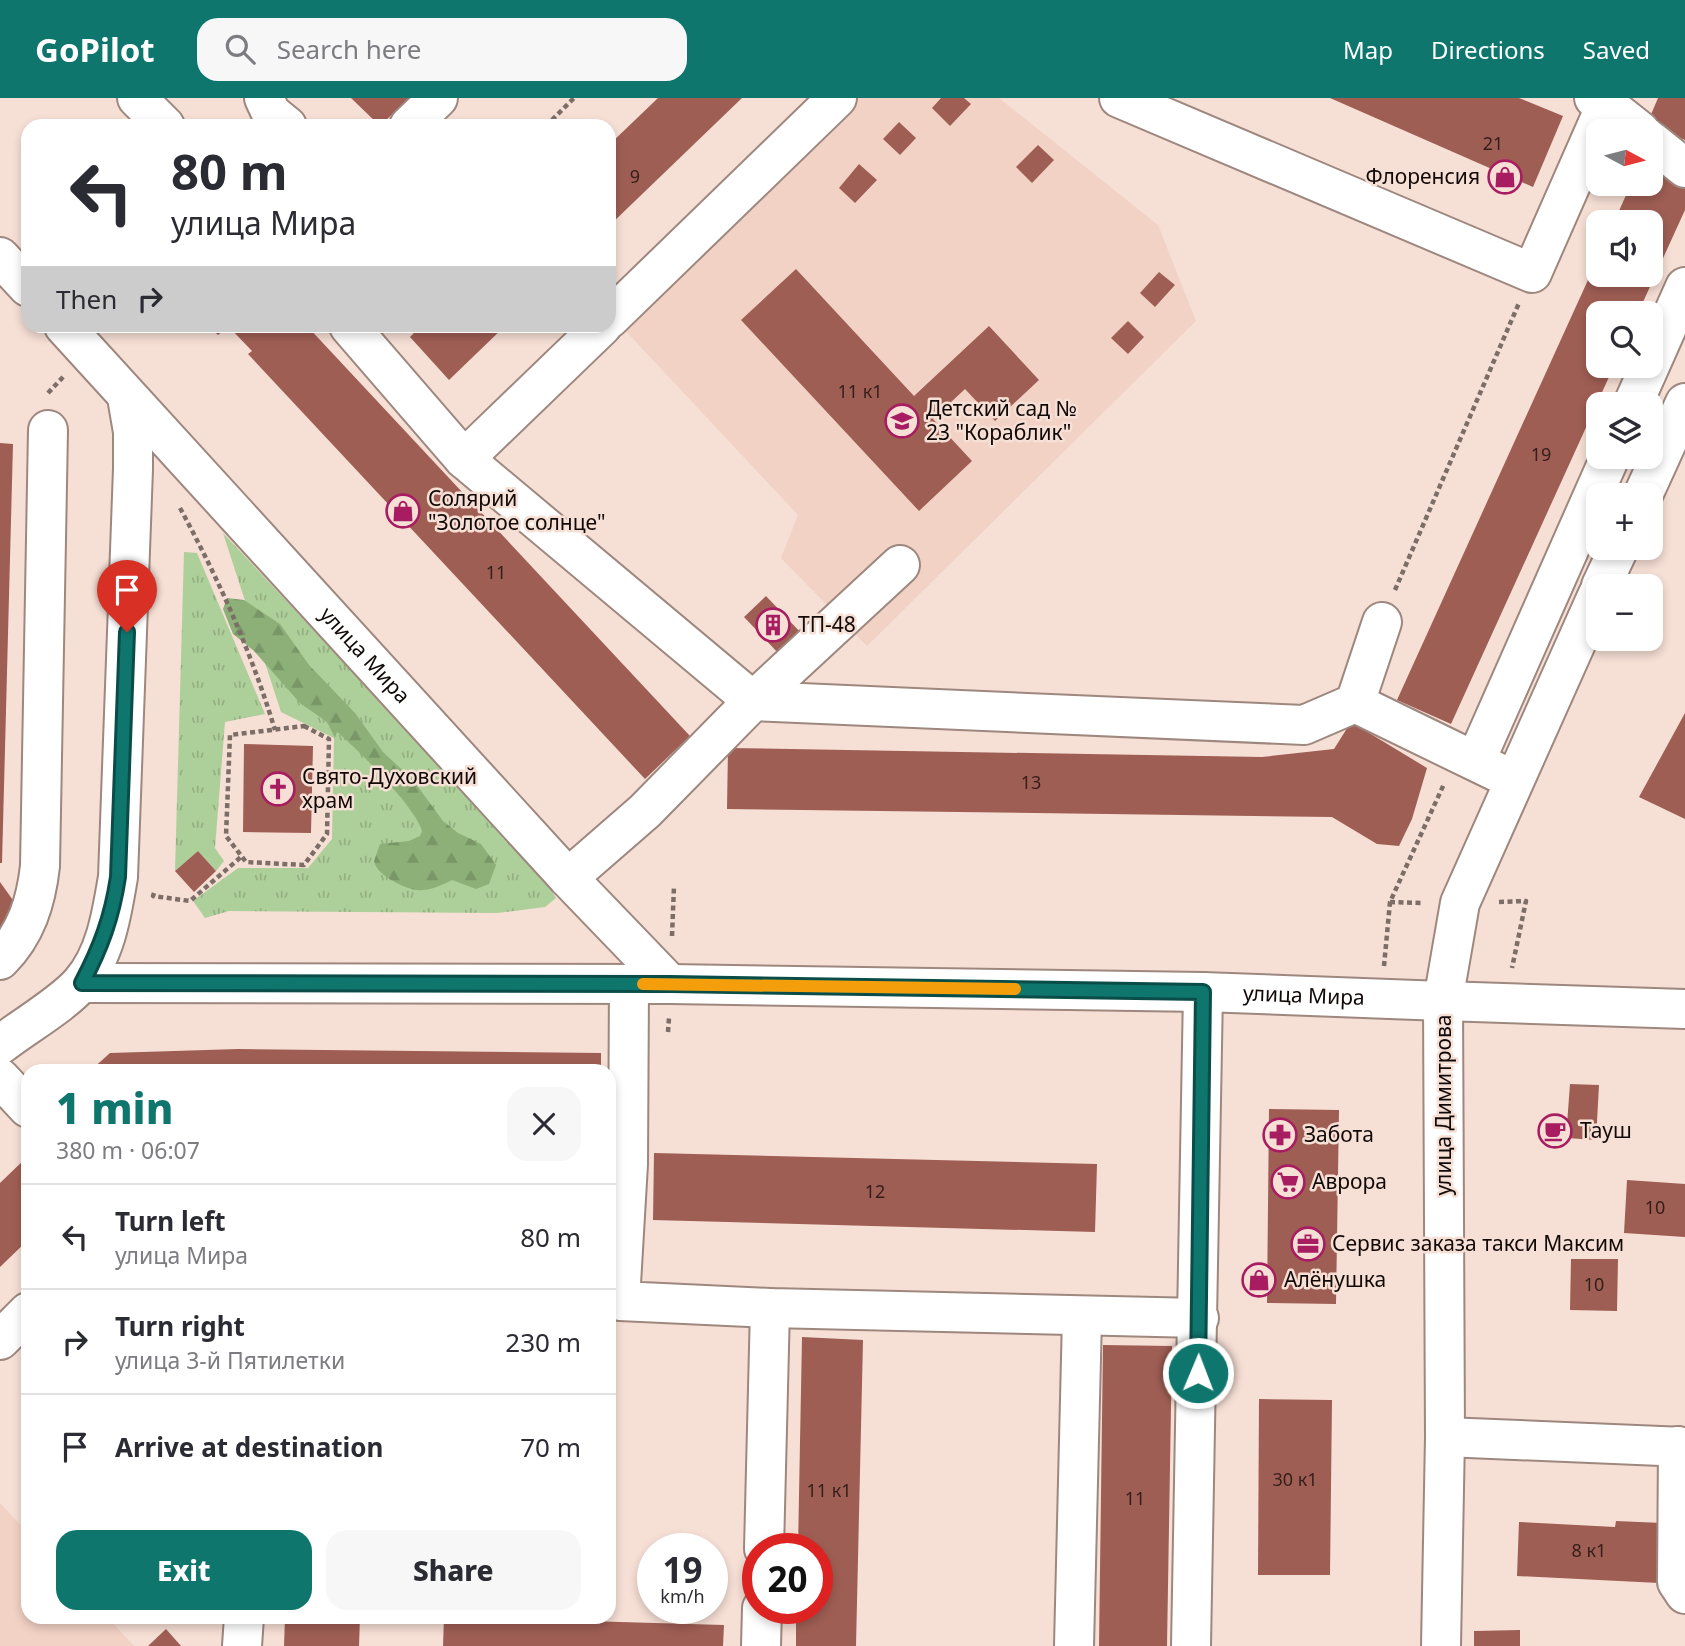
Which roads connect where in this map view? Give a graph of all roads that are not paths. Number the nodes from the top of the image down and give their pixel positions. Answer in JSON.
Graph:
{"nodes":[{"id":1,"x":137,"y":98,"type":"edge"},
{"id":2,"x":438,"y":98,"type":"edge"},
{"id":3,"x":837,"y":98,"type":"edge"},
{"id":4,"x":1119,"y":98,"type":"edge"},
{"id":5,"x":1603,"y":100,"type":"edge"},
{"id":6,"x":158,"y":119,"type":"edge"},
{"id":7,"x":416,"y":119,"type":"edge"},
{"id":8,"x":1626,"y":119,"type":"edge"},
{"id":9,"x":1663,"y":150,"type":"edge"},
{"id":10,"x":1685,"y":168,"type":"edge"},
{"id":11,"x":0,"y":257,"type":"edge"},
{"id":12,"x":21,"y":280,"type":"edge"},
{"id":13,"x":1685,"y":287,"type":"edge"},
{"id":14,"x":616,"y":312,"type":"edge"},
{"id":15,"x":72,"y":333,"type":"edge"},
{"id":16,"x":355,"y":333,"type":"edge"},
{"id":17,"x":595,"y":333,"type":"edge"},
{"id":18,"x":1638,"y":392,"type":"edge"},
{"id":19,"x":127,"y":397,"type":"junction"},
{"id":20,"x":1685,"y":403,"type":"edge"},
{"id":21,"x":48,"y":430,"type":"dead end"},
{"id":22,"x":464,"y":459,"type":"junction"},
{"id":23,"x":1605,"y":469,"type":"edge"},
{"id":24,"x":1648,"y":483,"type":"edge"},
{"id":25,"x":900,"y":565,"type":"dead end"},
{"id":26,"x":1586,"y":620,"type":"edge"},
{"id":27,"x":1382,"y":622,"type":"road end"},
{"id":28,"x":753,"y":701,"type":"junction"},
{"id":29,"x":1354,"y":703,"type":"junction"},
{"id":30,"x":1476,"y":760,"type":"junction"},
{"id":31,"x":1513,"y":780,"type":"junction"},
{"id":32,"x":568,"y":878,"type":"junction"},
{"id":33,"x":0,"y":960,"type":"edge"},
{"id":34,"x":82,"y":983,"type":"junction"},
{"id":35,"x":629,"y":984,"type":"junction"},
{"id":36,"x":670,"y":984,"type":"junction"},
{"id":37,"x":1203,"y":992,"type":"junction"},
{"id":38,"x":1443,"y":1001,"type":"junction"},
{"id":39,"x":1685,"y":1009,"type":"edge"},
{"id":40,"x":0,"y":1045,"type":"edge"},
{"id":41,"x":0,"y":1078,"type":"edge"},
{"id":42,"x":21,"y":1100,"type":"edge"},
{"id":43,"x":618,"y":1164,"type":"edge"},
{"id":44,"x":771,"y":1308,"type":"junction"},
{"id":45,"x":1082,"y":1317,"type":"junction"},
{"id":46,"x":1199,"y":1318,"type":"junction"},
{"id":47,"x":21,"y":1319,"type":"edge"},
{"id":48,"x":0,"y":1340,"type":"edge"},
{"id":49,"x":1446,"y":1437,"type":"junction"},
{"id":50,"x":1681,"y":1446,"type":"edge"},
{"id":51,"x":764,"y":1533,"type":"edge"},
{"id":52,"x":1685,"y":1594,"type":"edge"},
{"id":53,"x":244,"y":1624,"type":"edge"},
{"id":54,"x":762,"y":1624,"type":"edge"},
{"id":55,"x":242,"y":1646,"type":"edge"},
{"id":56,"x":761,"y":1646,"type":"edge"},
{"id":57,"x":1074,"y":1646,"type":"edge"},
{"id":58,"x":1191,"y":1646,"type":"edge"},
{"id":59,"x":1441,"y":1646,"type":"edge"}],
"edges":[{"from":1,"to":6,"type":"main road"},
{"from":2,"to":7,"type":"main road"},
{"from":3,"to":14,"type":"main road"},
{"from":4,"to":5,"type":"main road"},
{"from":5,"to":8,"type":"main road"},
{"from":9,"to":10,"type":"main road"},
{"from":11,"to":12,"type":"main road"},
{"from":13,"to":18,"type":"main road"},
{"from":15,"to":19,"type":"main road","name":"улица Мира"},
{"from":16,"to":22,"type":"main road"},
{"from":17,"to":22,"type":"main road"},
{"from":19,"to":32,"type":"main road","name":"улица Мира"},
{"from":19,"to":34,"type":"main road"},
{"from":20,"to":24,"type":"main road"},
{"from":21,"to":33,"type":"main road"},
{"from":22,"to":28,"type":"main road"},
{"from":23,"to":30,"type":"main road"},
{"from":25,"to":28,"type":"main road"},
{"from":26,"to":31,"type":"main road","name":"улица Димитрова"},
{"from":27,"to":29,"type":"main road"},
{"from":28,"to":29,"type":"main road"},
{"from":28,"to":32,"type":"main road"},
{"from":29,"to":30,"type":"main road"},
{"from":30,"to":31,"type":"main road"},
{"from":31,"to":38,"type":"main road","name":"улица Димитрова"},
{"from":32,"to":36,"type":"main road","name":"улица Мира"},
{"from":34,"to":35,"type":"main road","name":"улица Мира"},
{"from":34,"to":40,"type":"main road"},
{"from":35,"to":36,"type":"main road","name":"улица Мира"},
{"from":35,"to":43,"type":"main road"},
{"from":36,"to":37,"type":"main road","name":"улица Мира"},
{"from":37,"to":38,"type":"main road","name":"улица Мира"},
{"from":37,"to":46,"type":"main road"},
{"from":38,"to":39,"type":"main road","name":"улица Мира"},
{"from":38,"to":49,"type":"main road","name":"улица Димитрова"},
{"from":41,"to":42,"type":"main road"},
{"from":43,"to":44,"type":"main road"},
{"from":44,"to":45,"type":"main road"},
{"from":44,"to":51,"type":"main road"},
{"from":45,"to":46,"type":"main road"},
{"from":45,"to":57,"type":"main road"},
{"from":46,"to":58,"type":"main road"},
{"from":47,"to":48,"type":"main road"},
{"from":49,"to":50,"type":"main road"},
{"from":49,"to":59,"type":"main road","name":"улица Димитрова"},
{"from":50,"to":52,"type":"main road"},
{"from":53,"to":55,"type":"main road"},
{"from":54,"to":56,"type":"main road"}]}
